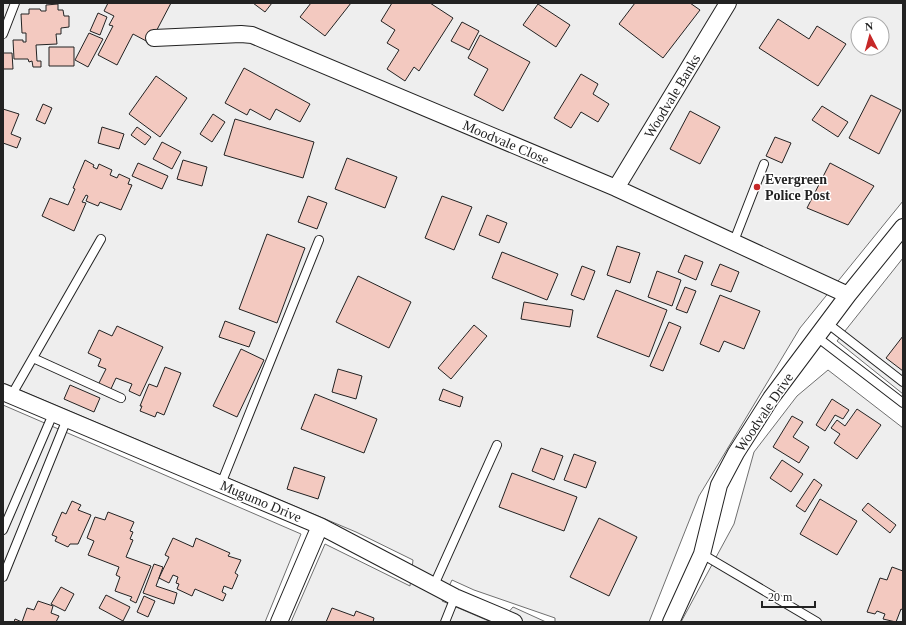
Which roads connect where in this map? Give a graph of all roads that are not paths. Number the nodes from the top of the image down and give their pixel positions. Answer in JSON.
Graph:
{"nodes":[{"id":1,"x":16,"y":3,"type":"edge"},
{"id":2,"x":728,"y":3,"type":"edge"},
{"id":3,"x":3,"y":34,"type":"edge"},
{"id":4,"x":154,"y":38,"type":"dead end"},
{"id":5,"x":764,"y":164,"type":"dead end"},
{"id":6,"x":616,"y":188,"type":"junction"},
{"id":7,"x":903,"y":227,"type":"edge"},
{"id":8,"x":101,"y":238,"type":"dead end"},
{"id":9,"x":319,"y":240,"type":"dead end"},
{"id":10,"x":734,"y":241,"type":"junction"},
{"id":11,"x":848,"y":294,"type":"junction"},
{"id":12,"x":827,"y":323,"type":"junction"},
{"id":13,"x":817,"y":337,"type":"junction"},
{"id":14,"x":33,"y":358,"type":"junction"},
{"id":15,"x":903,"y":382,"type":"edge"},
{"id":16,"x":7,"y":394,"type":"edge"},
{"id":17,"x":121,"y":398,"type":"dead end"},
{"id":18,"x":903,"y":403,"type":"edge"},
{"id":19,"x":60,"y":416,"type":"junction"},
{"id":20,"x":497,"y":445,"type":"dead end"},
{"id":21,"x":221,"y":484,"type":"junction"},
{"id":22,"x":320,"y":526,"type":"junction"},
{"id":23,"x":3,"y":530,"type":"edge"},
{"id":24,"x":702,"y":554,"type":"junction"},
{"id":25,"x":3,"y":577,"type":"edge"},
{"id":26,"x":434,"y":585,"type":"junction"},
{"id":27,"x":455,"y":597,"type":"junction"},
{"id":28,"x":279,"y":622,"type":"edge"},
{"id":29,"x":445,"y":622,"type":"edge"},
{"id":30,"x":514,"y":622,"type":"edge"},
{"id":31,"x":671,"y":622,"type":"edge"},
{"id":32,"x":817,"y":622,"type":"edge"}],
"edges":[{"from":1,"to":3,"type":"lane"},
{"from":2,"to":6,"type":"street","name":"Woodvale Banks"},
{"from":4,"to":6,"type":"street","name":"Moodvale Close"},
{"from":5,"to":10,"type":"lane"},
{"from":6,"to":10,"type":"street","name":"Moodvale Close"},
{"from":7,"to":11,"type":"street","name":"Woodvale Drive"},
{"from":8,"to":14,"type":"lane"},
{"from":9,"to":21,"type":"lane"},
{"from":10,"to":11,"type":"street","name":"Moodvale Close"},
{"from":11,"to":12,"type":"street","name":"Woodvale Drive"},
{"from":12,"to":13,"type":"street","name":"Woodvale Drive"},
{"from":12,"to":15,"type":"lane"},
{"from":13,"to":18,"type":"lane"},
{"from":13,"to":24,"type":"street","name":"Woodvale Drive"},
{"from":14,"to":16,"type":"lane"},
{"from":14,"to":17,"type":"lane"},
{"from":16,"to":19,"type":"street","name":"Mugumo Drive"},
{"from":19,"to":21,"type":"street","name":"Mugumo Drive"},
{"from":19,"to":23,"type":"lane"},
{"from":19,"to":25,"type":"lane"},
{"from":20,"to":26,"type":"lane"},
{"from":21,"to":22,"type":"street","name":"Mugumo Drive"},
{"from":22,"to":26,"type":"street","name":"Mugumo Drive"},
{"from":22,"to":28,"type":"street"},
{"from":24,"to":31,"type":"street","name":"Woodvale Drive"},
{"from":24,"to":32,"type":"lane"},
{"from":26,"to":27,"type":"street","name":"Mugumo Drive"},
{"from":27,"to":29,"type":"lane"},
{"from":27,"to":30,"type":"street","name":"Mugumo Drive"}]}
